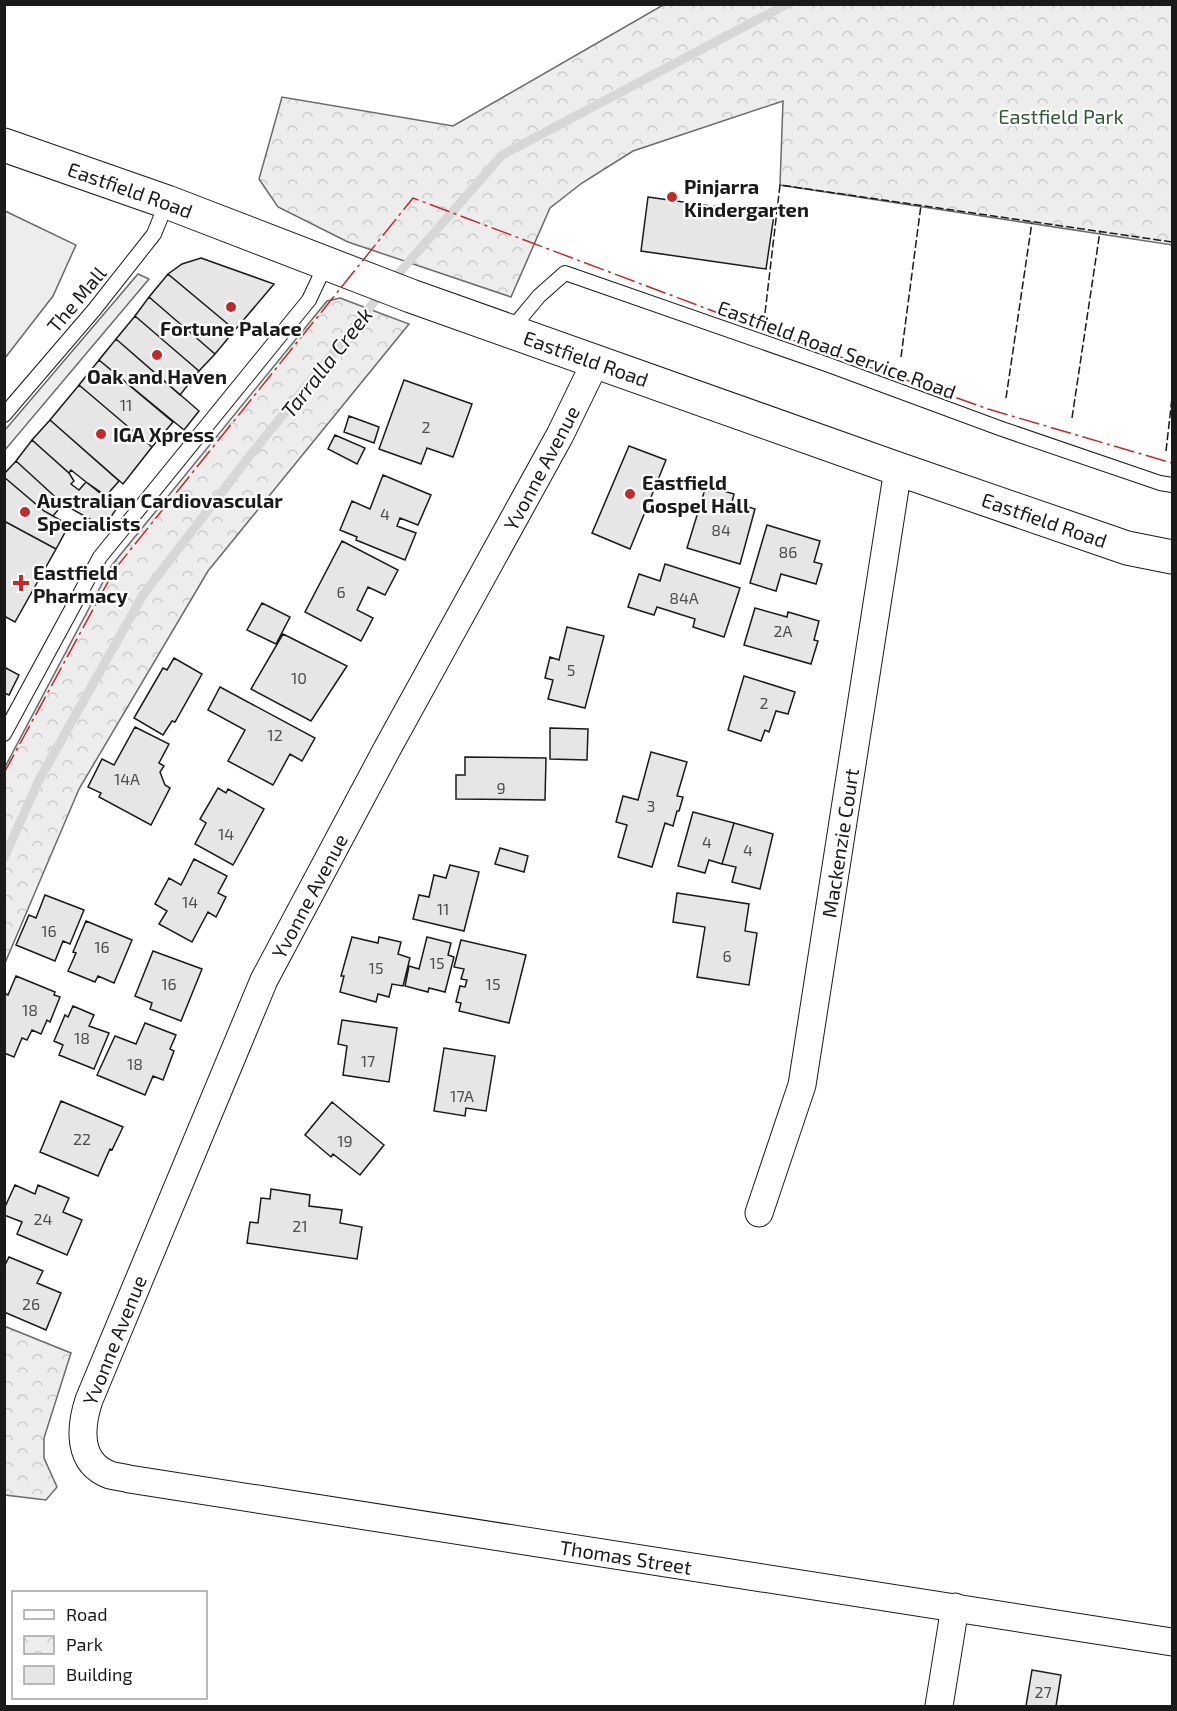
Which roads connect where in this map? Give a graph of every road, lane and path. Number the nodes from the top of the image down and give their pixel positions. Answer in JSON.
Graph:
{"nodes":[{"id":1,"x":4,"y":145,"type":"edge"},
{"id":2,"x":167,"y":202,"type":"junction"},
{"id":3,"x":326,"y":264,"type":"junction"},
{"id":4,"x":510,"y":331,"type":"junction"},
{"id":5,"x":596,"y":362,"type":"junction"},
{"id":6,"x":4,"y":416,"type":"edge"},
{"id":7,"x":898,"y":469,"type":"junction"},
{"id":8,"x":1173,"y":485,"type":"edge"},
{"id":9,"x":1173,"y":557,"type":"edge"},
{"id":10,"x":4,"y":734,"type":"edge"},
{"id":11,"x":759,"y":1213,"type":"dead end"},
{"id":12,"x":86,"y":1454,"type":"joint"},
{"id":13,"x":955,"y":1607,"type":"junction"},
{"id":14,"x":1173,"y":1642,"type":"edge"},
{"id":15,"x":939,"y":1707,"type":"edge"}],
"edges":[{"from":1,"to":2,"type":"main road","name":"Eastfield Road"},
{"from":2,"to":3,"type":"main road","name":"Eastfield Road"},
{"from":2,"to":6,"type":"lane","name":"The Mall"},
{"from":3,"to":4,"type":"main road","name":"Eastfield Road"},
{"from":3,"to":10,"type":"lane"},
{"from":4,"to":5,"type":"main road","name":"Eastfield Road"},
{"from":4,"to":8,"type":"lane","name":"Eastfield Road Service Road"},
{"from":5,"to":7,"type":"main road","name":"Eastfield Road"},
{"from":5,"to":12,"type":"street","name":"Yvonne Avenue"},
{"from":7,"to":9,"type":"main road","name":"Eastfield Road"},
{"from":7,"to":11,"type":"street","name":"Mackenzie Court"},
{"from":12,"to":13,"type":"street","name":"Thomas Street"},
{"from":13,"to":14,"type":"street","name":"Thomas Street"},
{"from":13,"to":15,"type":"street"}]}
